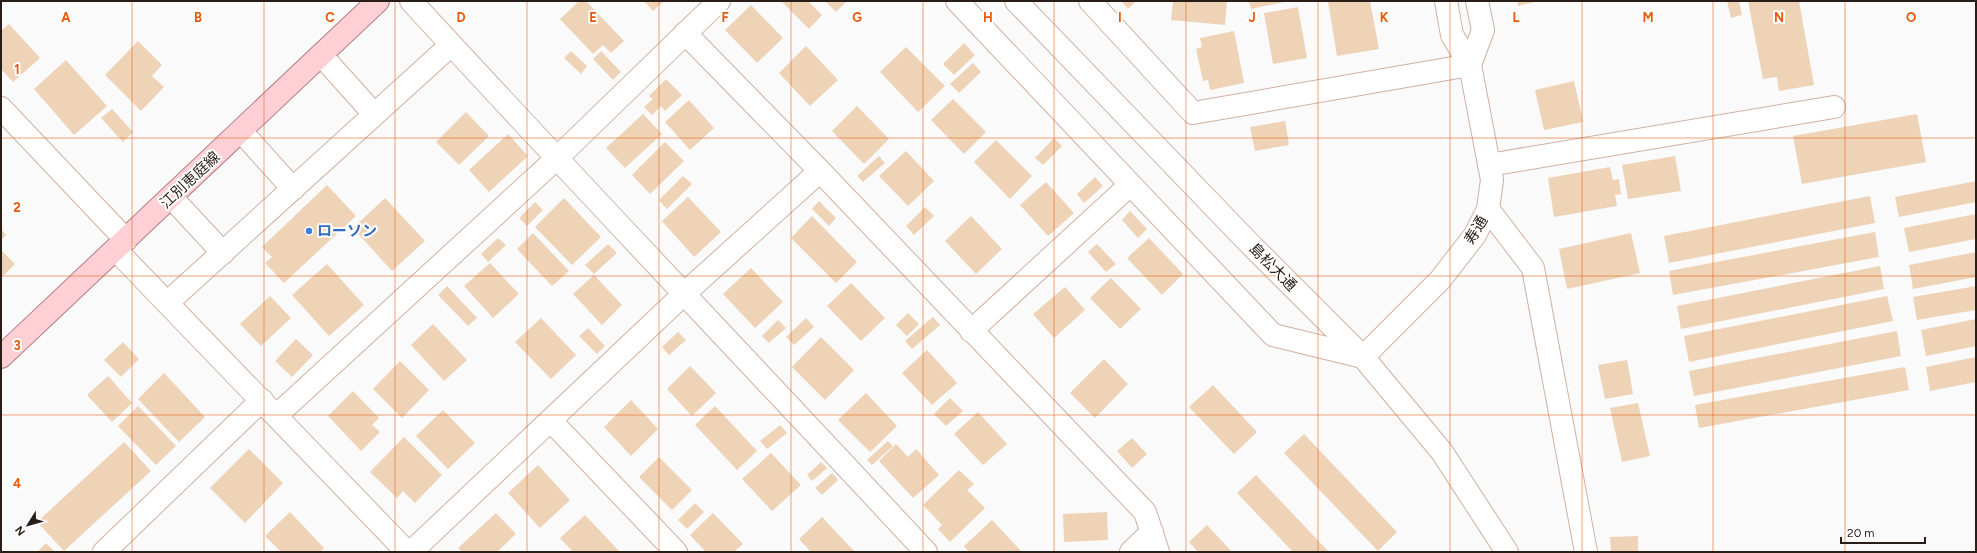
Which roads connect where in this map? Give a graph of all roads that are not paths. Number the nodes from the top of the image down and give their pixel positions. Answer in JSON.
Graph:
{"nodes":[{"id":1,"x":378,"y":1,"type":"edge"},
{"id":2,"x":411,"y":1,"type":"edge"},
{"id":3,"x":719,"y":1,"type":"edge"},
{"id":4,"x":957,"y":1,"type":"edge"},
{"id":5,"x":1016,"y":1,"type":"edge"},
{"id":6,"x":1090,"y":1,"type":"edge"},
{"id":7,"x":1446,"y":1,"type":"edge"},
{"id":8,"x":1477,"y":1,"type":"edge"},
{"id":9,"x":686,"y":33,"type":"junction"},
{"id":10,"x":451,"y":44,"type":"junction"},
{"id":11,"x":320,"y":56,"type":"junction"},
{"id":12,"x":1470,"y":65,"type":"junction"},
{"id":13,"x":1834,"y":107,"type":"dead end"},
{"id":14,"x":1,"y":108,"type":"edge"},
{"id":15,"x":374,"y":114,"type":"junction"},
{"id":16,"x":241,"y":131,"type":"junction"},
{"id":17,"x":556,"y":158,"type":"junction"},
{"id":18,"x":1489,"y":165,"type":"junction"},
{"id":19,"x":820,"y":170,"type":"junction"},
{"id":20,"x":1130,"y":185,"type":"junction"},
{"id":21,"x":293,"y":189,"type":"junction"},
{"id":22,"x":171,"y":197,"type":"junction"},
{"id":23,"x":1488,"y":209,"type":"junction"},
{"id":24,"x":121,"y":245,"type":"junction"},
{"id":25,"x":223,"y":253,"type":"junction"},
{"id":26,"x":685,"y":293,"type":"junction"},
{"id":27,"x":167,"y":303,"type":"junction"},
{"id":28,"x":971,"y":331,"type":"junction"},
{"id":29,"x":1,"y":357,"type":"edge"},
{"id":30,"x":1363,"y":357,"type":"junction"},
{"id":31,"x":269,"y":408,"type":"junction"},
{"id":32,"x":552,"y":422,"type":"junction"},
{"id":33,"x":1155,"y":542,"type":"edge"},
{"id":34,"x":104,"y":552,"type":"edge"},
{"id":35,"x":407,"y":552,"type":"edge"},
{"id":36,"x":411,"y":552,"type":"edge"},
{"id":37,"x":676,"y":552,"type":"edge"},
{"id":38,"x":926,"y":552,"type":"edge"},
{"id":39,"x":1131,"y":552,"type":"edge"},
{"id":40,"x":1507,"y":552,"type":"edge"},
{"id":41,"x":1586,"y":552,"type":"edge"}],
"edges":[{"from":1,"to":11,"type":"main road","name":"江別恵庭線"},
{"from":2,"to":10,"type":"street"},
{"from":3,"to":9,"type":"street"},
{"from":4,"to":20,"type":"street"},
{"from":5,"to":30,"type":"street","name":"島松大通"},
{"from":6,"to":12,"type":"street"},
{"from":7,"to":12,"type":"street","name":"寿通"},
{"from":8,"to":12,"type":"street"},
{"from":9,"to":17,"type":"street"},
{"from":9,"to":19,"type":"street"},
{"from":10,"to":15,"type":"street"},
{"from":10,"to":17,"type":"street"},
{"from":11,"to":15,"type":"street"},
{"from":11,"to":16,"type":"main road","name":"江別恵庭線"},
{"from":12,"to":18,"type":"street","name":"寿通"},
{"from":13,"to":18,"type":"street"},
{"from":14,"to":24,"type":"street"},
{"from":15,"to":21,"type":"street"},
{"from":16,"to":21,"type":"street"},
{"from":16,"to":22,"type":"main road","name":"江別恵庭線"},
{"from":17,"to":26,"type":"street"},
{"from":17,"to":31,"type":"street"},
{"from":18,"to":23,"type":"street","name":"寿通"},
{"from":19,"to":26,"type":"street"},
{"from":19,"to":28,"type":"street"},
{"from":20,"to":28,"type":"street"},
{"from":20,"to":30,"type":"street"},
{"from":21,"to":25,"type":"street"},
{"from":22,"to":24,"type":"main road","name":"江別恵庭線"},
{"from":22,"to":25,"type":"street"},
{"from":23,"to":30,"type":"street","name":"寿通"},
{"from":23,"to":41,"type":"street"},
{"from":24,"to":27,"type":"street"},
{"from":24,"to":29,"type":"main road","name":"江別恵庭線"},
{"from":25,"to":27,"type":"street"},
{"from":26,"to":32,"type":"street"},
{"from":26,"to":38,"type":"street"},
{"from":27,"to":31,"type":"street"},
{"from":28,"to":33,"type":"street"},
{"from":30,"to":40,"type":"street","name":"島松大通"},
{"from":31,"to":34,"type":"street"},
{"from":31,"to":35,"type":"street"},
{"from":32,"to":36,"type":"street"},
{"from":32,"to":37,"type":"street"},
{"from":33,"to":39,"type":"street"}]}
